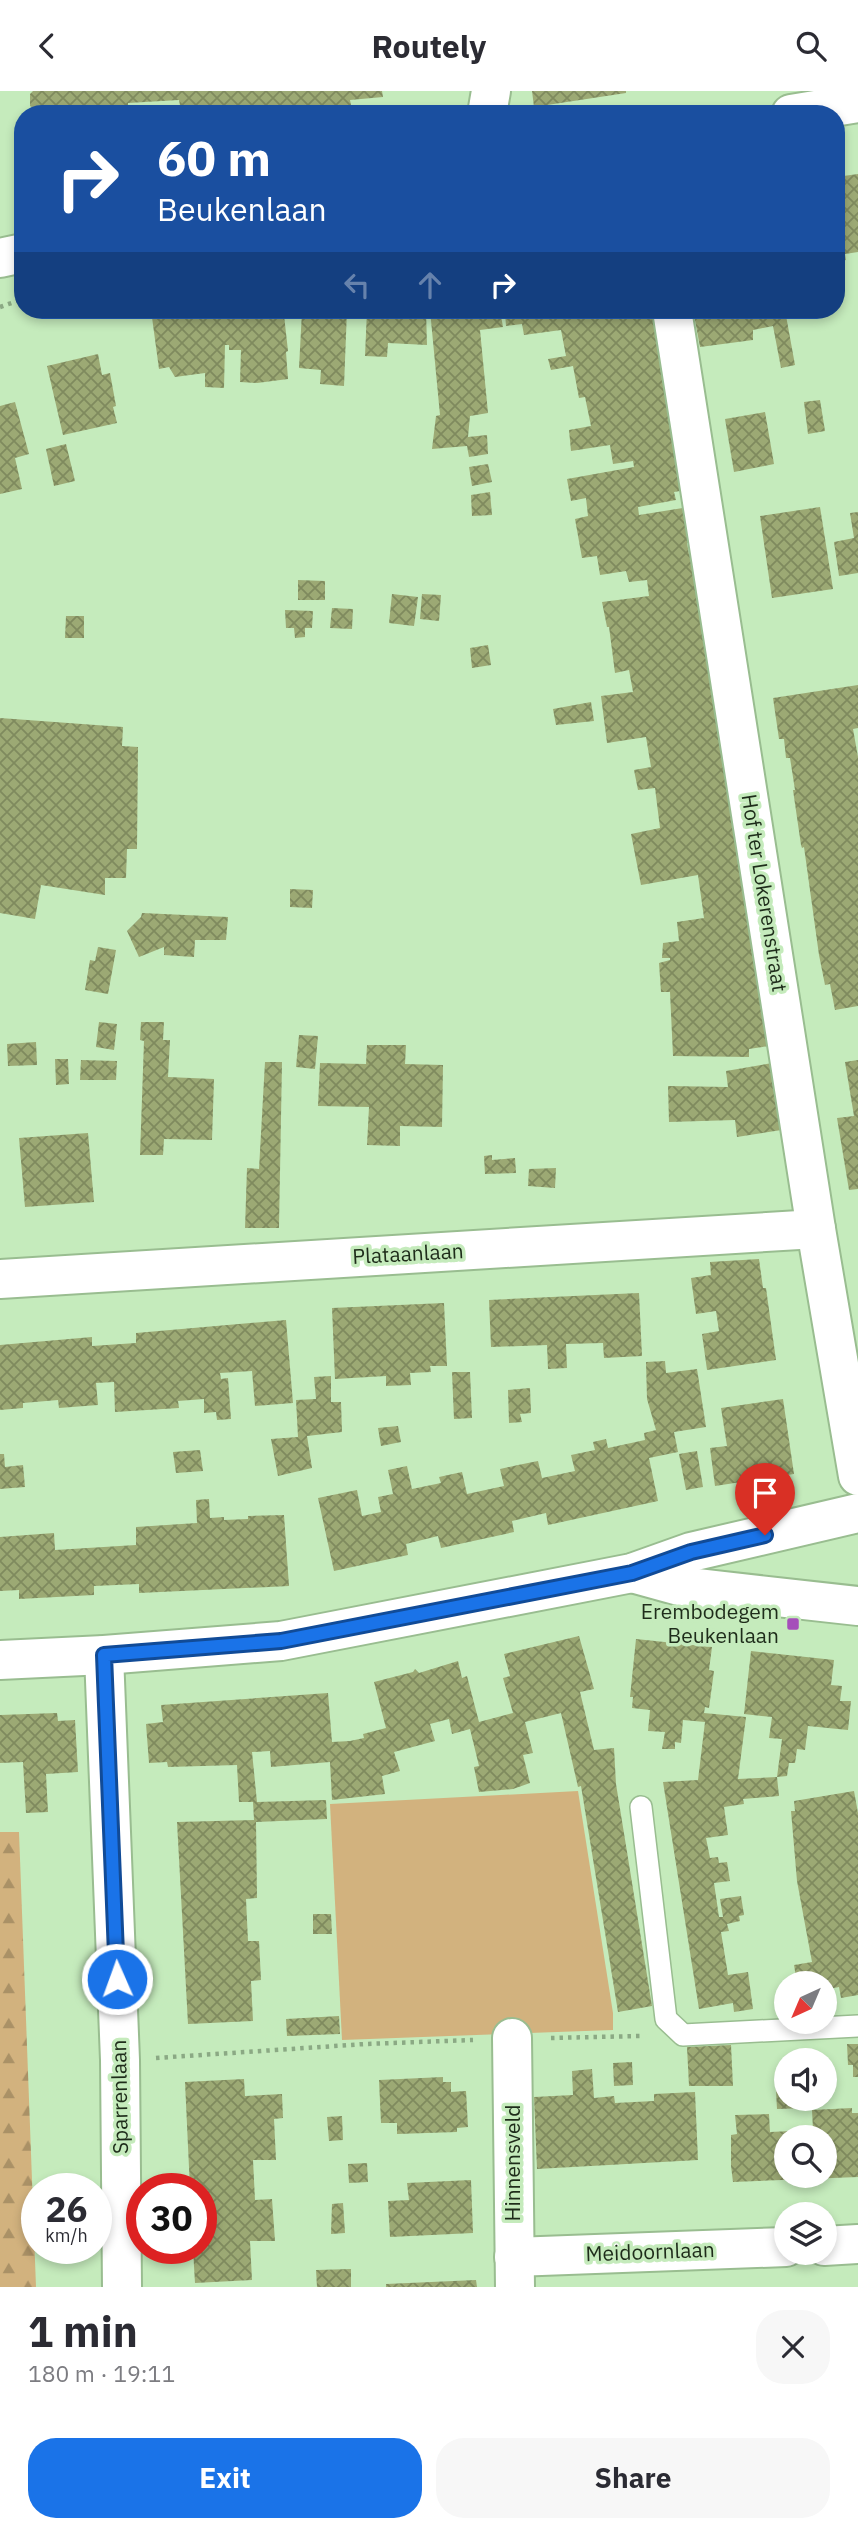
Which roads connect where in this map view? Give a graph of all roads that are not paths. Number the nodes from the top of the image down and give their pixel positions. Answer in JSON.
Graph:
{"nodes":[{"id":1,"x":672,"y":319,"type":"edge"},
{"id":2,"x":817,"y":1229,"type":"junction"},
{"id":3,"x":0,"y":1279,"type":"edge"},
{"id":4,"x":858,"y":1476,"type":"edge"},
{"id":5,"x":858,"y":1513,"type":"edge"},
{"id":6,"x":632,"y":1573,"type":"junction"},
{"id":7,"x":858,"y":1606,"type":"edge"},
{"id":8,"x":104,"y":1655,"type":"junction"},
{"id":9,"x":0,"y":1660,"type":"edge"},
{"id":10,"x":641,"y":1807,"type":"dead end"},
{"id":11,"x":858,"y":2026,"type":"edge"},
{"id":12,"x":512,"y":2038,"type":"road end"},
{"id":13,"x":858,"y":2244,"type":"edge"},
{"id":14,"x":837,"y":2245,"type":"edge"},
{"id":15,"x":774,"y":2248,"type":"edge"},
{"id":16,"x":514,"y":2272,"type":"edge"},
{"id":17,"x":122,"y":2287,"type":"edge"}],
"edges":[{"from":1,"to":2,"type":"street","name":"Hof ter Lokerenstraat"},
{"from":2,"to":3,"type":"street","name":"Plataanlaan"},
{"from":2,"to":4,"type":"street","name":"Hof ter Lokerenstraat"},
{"from":5,"to":6,"type":"street"},
{"from":6,"to":7,"type":"street"},
{"from":6,"to":8,"type":"street"},
{"from":8,"to":9,"type":"street"},
{"from":8,"to":17,"type":"street","name":"Sparrenlaan"},
{"from":10,"to":11,"type":"lane"},
{"from":12,"to":16,"type":"street","name":"Hinnensveld"},
{"from":13,"to":14,"type":"street"},
{"from":15,"to":16,"type":"street","name":"Meidoornlaan"}]}
